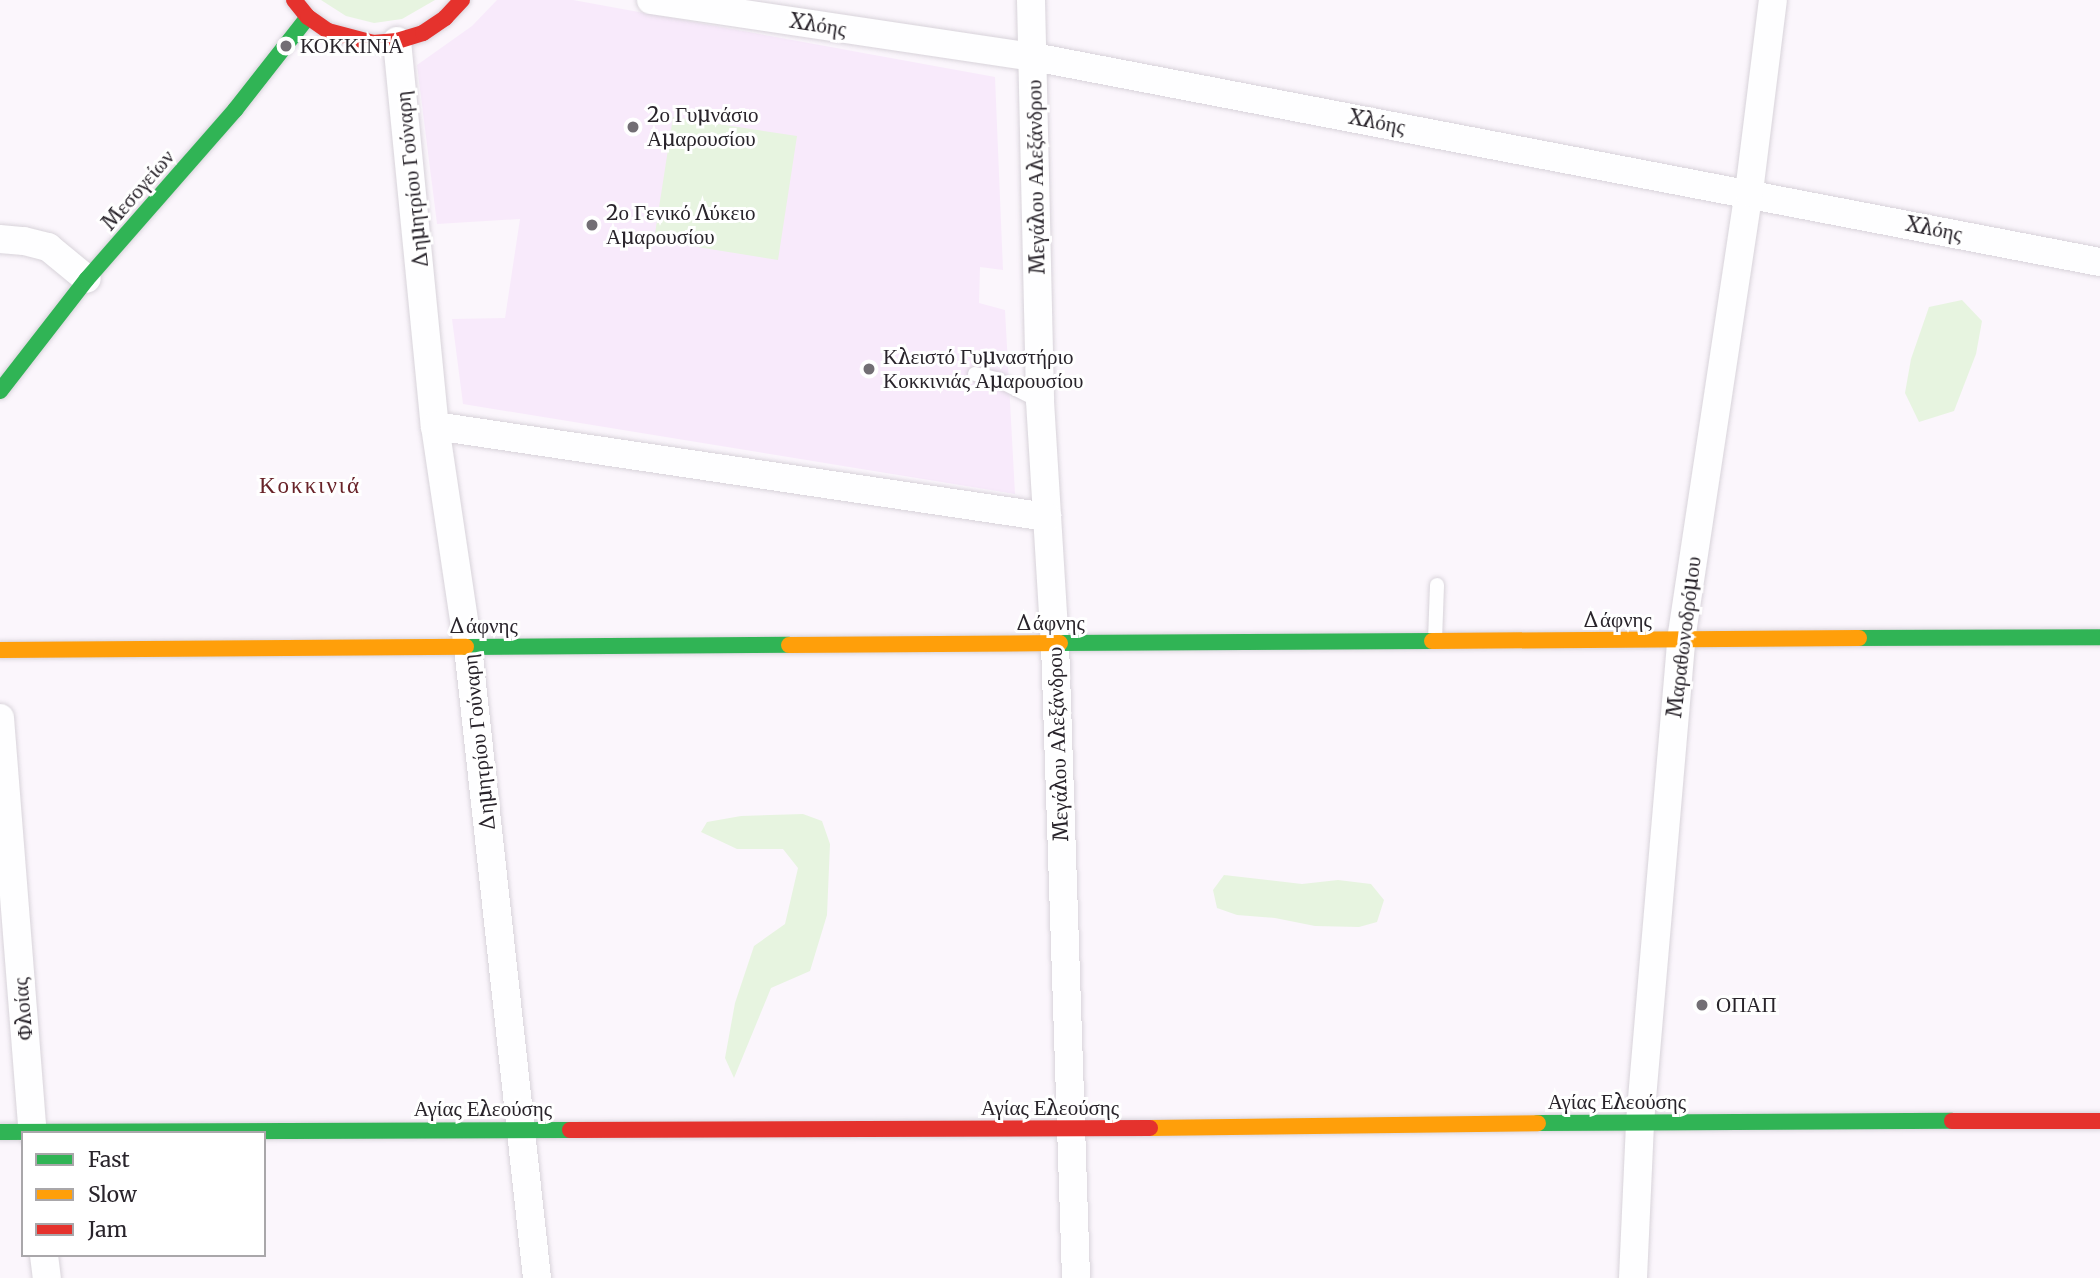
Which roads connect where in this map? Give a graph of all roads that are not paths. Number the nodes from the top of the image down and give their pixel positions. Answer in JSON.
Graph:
{"nodes":[{"id":1,"x":294,"y":0,"type":"edge"},
{"id":2,"x":462,"y":0,"type":"edge"},
{"id":3,"x":651,"y":0,"type":"edge"},
{"id":4,"x":1031,"y":0,"type":"edge"},
{"id":5,"x":1773,"y":0,"type":"edge"},
{"id":6,"x":308,"y":17,"type":"junction"},
{"id":7,"x":397,"y":41,"type":"junction"},
{"id":8,"x":1034,"y":57,"type":"junction"},
{"id":9,"x":1749,"y":192,"type":"junction"},
{"id":10,"x":0,"y":239,"type":"edge"},
{"id":11,"x":2100,"y":261,"type":"edge"},
{"id":12,"x":87,"y":279,"type":"junction"},
{"id":13,"x":975,"y":374,"type":"dead end"},
{"id":14,"x":0,"y":391,"type":"edge"},
{"id":15,"x":1040,"y":401,"type":"junction"},
{"id":16,"x":435,"y":426,"type":"junction"},
{"id":17,"x":1047,"y":517,"type":"junction"},
{"id":18,"x":1437,"y":584,"type":"dead end"},
{"id":19,"x":2100,"y":637,"type":"edge"},
{"id":20,"x":1681,"y":640,"type":"junction"},
{"id":21,"x":1435,"y":642,"type":"junction"},
{"id":22,"x":1055,"y":643,"type":"junction"},
{"id":23,"x":468,"y":647,"type":"junction"},
{"id":24,"x":0,"y":650,"type":"edge"},
{"id":25,"x":0,"y":718,"type":"edge"},
{"id":26,"x":2100,"y":1121,"type":"edge"},
{"id":27,"x":1640,"y":1122,"type":"junction"},
{"id":28,"x":522,"y":1129,"type":"junction"},
{"id":29,"x":1070,"y":1129,"type":"junction"},
{"id":30,"x":33,"y":1131,"type":"edge"},
{"id":31,"x":196,"y":1131,"type":"edge"},
{"id":32,"x":0,"y":1132,"type":"edge"},
{"id":33,"x":21,"y":1132,"type":"edge"},
{"id":34,"x":44,"y":1257,"type":"edge"},
{"id":35,"x":47,"y":1278,"type":"edge"},
{"id":36,"x":537,"y":1278,"type":"edge"},
{"id":37,"x":1076,"y":1278,"type":"edge"},
{"id":38,"x":1633,"y":1278,"type":"edge"}],
"edges":[{"from":1,"to":6,"type":"street"},
{"from":2,"to":7,"type":"street"},
{"from":3,"to":8,"type":"street","name":"Χλόης"},
{"from":4,"to":8,"type":"street","name":"Μεγάλου Αλεξάνδρου"},
{"from":5,"to":9,"type":"street","name":"Μαραθωνοδρόμου"},
{"from":6,"to":7,"type":"street"},
{"from":6,"to":12,"type":"street","name":"Μεσογείων"},
{"from":7,"to":16,"type":"street","name":"Δημητρίου Γούναρη"},
{"from":8,"to":9,"type":"street","name":"Χλόης"},
{"from":8,"to":15,"type":"street","name":"Μεγάλου Αλεξάνδρου"},
{"from":9,"to":11,"type":"street","name":"Χλόης"},
{"from":9,"to":20,"type":"street","name":"Μαραθωνοδρόμου"},
{"from":10,"to":12,"type":"street"},
{"from":12,"to":14,"type":"street","name":"Μεσογείων"},
{"from":13,"to":15,"type":"lane"},
{"from":15,"to":17,"type":"street","name":"Μεγάλου Αλεξάνδρου"},
{"from":16,"to":17,"type":"street"},
{"from":16,"to":23,"type":"street","name":"Δημητρίου Γούναρη"},
{"from":17,"to":22,"type":"street","name":"Μεγάλου Αλεξάνδρου"},
{"from":18,"to":21,"type":"lane"},
{"from":19,"to":20,"type":"street","name":"Δάφνης"},
{"from":20,"to":21,"type":"street","name":"Δάφνης"},
{"from":20,"to":27,"type":"street","name":"Μαραθωνοδρόμου"},
{"from":21,"to":22,"type":"street","name":"Δάφνης"},
{"from":22,"to":23,"type":"street","name":"Δάφνης"},
{"from":22,"to":29,"type":"street","name":"Μεγάλου Αλεξάνδρου"},
{"from":23,"to":24,"type":"street","name":"Δάφνης"},
{"from":23,"to":28,"type":"street","name":"Δημητρίου Γούναρη"},
{"from":25,"to":30,"type":"street","name":"Φλοίας"},
{"from":26,"to":27,"type":"street","name":"Αγίας Ελεούσης"},
{"from":27,"to":29,"type":"street","name":"Αγίας Ελεούσης"},
{"from":27,"to":38,"type":"street","name":"Μαραθωνοδρόμου"},
{"from":28,"to":29,"type":"street","name":"Αγίας Ελεούσης"},
{"from":28,"to":31,"type":"street","name":"Αγίας Ελεούσης"},
{"from":28,"to":36,"type":"street","name":"Δημητρίου Γούναρη"},
{"from":29,"to":37,"type":"street","name":"Μεγάλου Αλεξάνδρου"},
{"from":32,"to":33,"type":"street","name":"Αγίας Ελεούσης"},
{"from":34,"to":35,"type":"street"}]}
